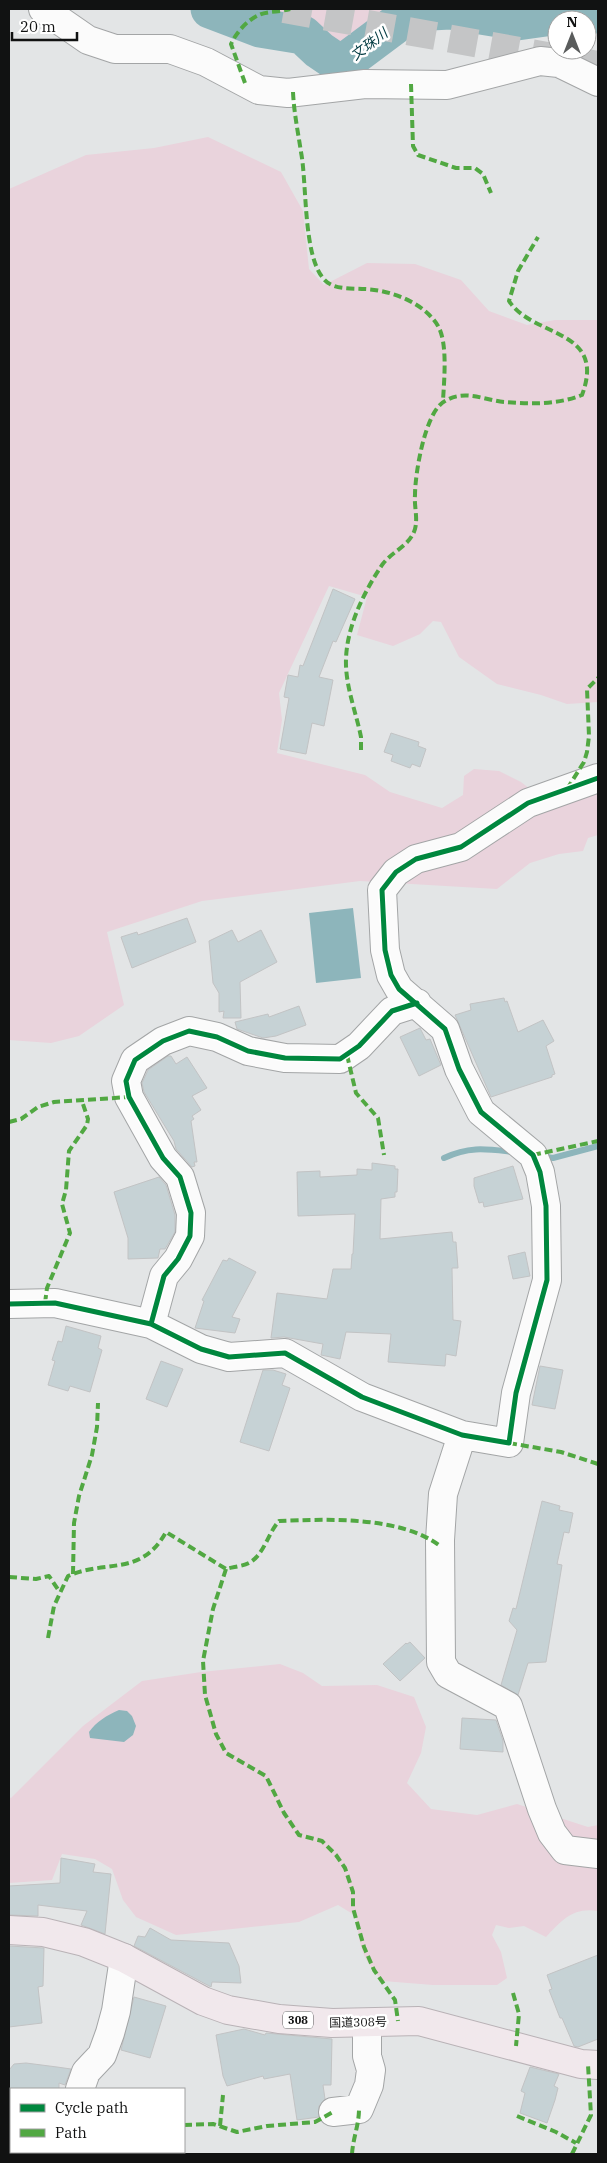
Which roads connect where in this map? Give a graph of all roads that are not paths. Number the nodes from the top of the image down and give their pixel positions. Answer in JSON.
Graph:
{"nodes":[{"id":1,"x":43,"y":9,"type":"edge"},
{"id":2,"x":598,"y":82,"type":"edge"},
{"id":3,"x":598,"y":778,"type":"edge"},
{"id":4,"x":416,"y":1003,"type":"junction"},
{"id":5,"x":9,"y":1304,"type":"edge"},
{"id":6,"x":151,"y":1324,"type":"junction"},
{"id":7,"x":462,"y":1435,"type":"junction"},
{"id":8,"x":598,"y":1854,"type":"edge"},
{"id":9,"x":9,"y":1930,"type":"edge"},
{"id":10,"x":124,"y":1958,"type":"junction"},
{"id":11,"x":367,"y":2024,"type":"junction"},
{"id":12,"x":598,"y":2065,"type":"edge"},
{"id":13,"x":80,"y":2088,"type":"edge"},
{"id":14,"x":333,"y":2112,"type":"dead end"}],
"edges":[{"from":1,"to":2,"type":"street"},
{"from":3,"to":4,"type":"street"},
{"from":4,"to":6,"type":"street"},
{"from":4,"to":7,"type":"street"},
{"from":5,"to":6,"type":"street"},
{"from":6,"to":7,"type":"street"},
{"from":7,"to":8,"type":"street"},
{"from":9,"to":10,"type":"highway","name":"国道308号","number":"308"},
{"from":10,"to":11,"type":"highway","name":"国道308号","number":"308"},
{"from":10,"to":13,"type":"street"},
{"from":11,"to":12,"type":"highway","name":"国道308号","number":"308"},
{"from":11,"to":14,"type":"street"}]}
